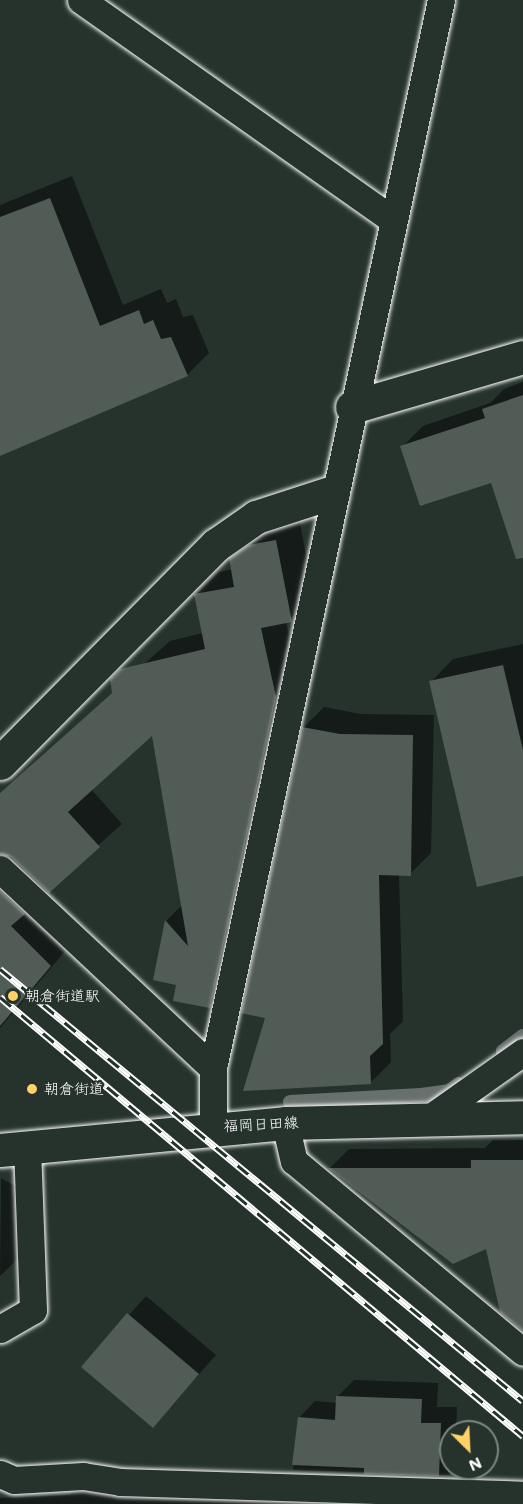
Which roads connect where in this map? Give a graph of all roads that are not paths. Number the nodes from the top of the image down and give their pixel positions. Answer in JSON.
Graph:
{"nodes":[{"id":1,"x":81,"y":0,"type":"edge"},
{"id":2,"x":441,"y":0,"type":"edge"},
{"id":3,"x":392,"y":219,"type":"junction"},
{"id":4,"x":523,"y":357,"type":"edge"},
{"id":5,"x":352,"y":407,"type":"junction"},
{"id":6,"x":333,"y":492,"type":"junction"},
{"id":7,"x":0,"y":763,"type":"edge"},
{"id":8,"x":0,"y":869,"type":"edge"},
{"id":9,"x":523,"y":1052,"type":"edge"},
{"id":10,"x":213,"y":1068,"type":"junction"},
{"id":11,"x":431,"y":1117,"type":"junction"},
{"id":12,"x":523,"y":1117,"type":"edge"},
{"id":13,"x":285,"y":1122,"type":"junction"},
{"id":14,"x":213,"y":1127,"type":"junction"},
{"id":15,"x":14,"y":1148,"type":"edge"},
{"id":16,"x":0,"y":1329,"type":"edge"},
{"id":17,"x":523,"y":1352,"type":"edge"},
{"id":18,"x":0,"y":1474,"type":"edge"},
{"id":19,"x":523,"y":1496,"type":"edge"}],
"edges":[{"from":1,"to":3,"type":"lane"},
{"from":2,"to":3,"type":"lane"},
{"from":3,"to":5,"type":"lane"},
{"from":4,"to":5,"type":"street"},
{"from":5,"to":6,"type":"lane"},
{"from":6,"to":7,"type":"street"},
{"from":6,"to":10,"type":"lane"},
{"from":8,"to":10,"type":"lane"},
{"from":9,"to":11,"type":"lane"},
{"from":10,"to":14,"type":"lane"},
{"from":11,"to":12,"type":"street","name":"福岡日田線"},
{"from":11,"to":13,"type":"street","name":"福岡日田線"},
{"from":13,"to":14,"type":"street","name":"福岡日田線"},
{"from":13,"to":17,"type":"lane"},
{"from":14,"to":15,"type":"street","name":"福岡日田線"},
{"from":15,"to":16,"type":"lane"},
{"from":18,"to":19,"type":"lane"}]}
